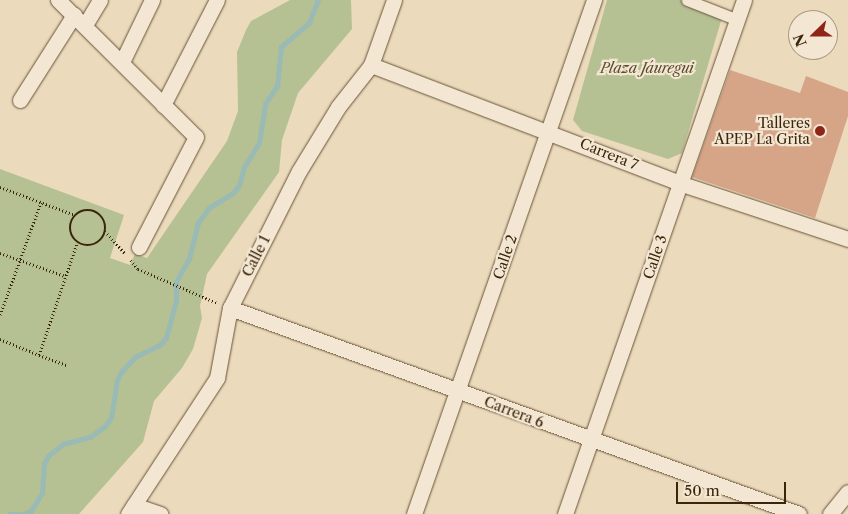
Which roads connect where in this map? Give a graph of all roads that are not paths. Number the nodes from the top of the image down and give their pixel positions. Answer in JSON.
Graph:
{"nodes":[{"id":1,"x":58,"y":0,"type":"edge"},
{"id":2,"x":100,"y":0,"type":"edge"},
{"id":3,"x":152,"y":0,"type":"edge"},
{"id":4,"x":217,"y":0,"type":"edge"},
{"id":5,"x":394,"y":0,"type":"edge"},
{"id":6,"x":594,"y":0,"type":"edge"},
{"id":7,"x":687,"y":0,"type":"edge"},
{"id":8,"x":744,"y":0,"type":"edge"},
{"id":9,"x":80,"y":20,"type":"junction"},
{"id":10,"x":738,"y":20,"type":"junction"},
{"id":11,"x":122,"y":62,"type":"junction"},
{"id":12,"x":371,"y":65,"type":"junction"},
{"id":13,"x":20,"y":100,"type":"dead end"},
{"id":14,"x":163,"y":105,"type":"junction"},
{"id":15,"x":548,"y":130,"type":"junction"},
{"id":16,"x":682,"y":184,"type":"junction"},
{"id":17,"x":848,"y":239,"type":"edge"},
{"id":18,"x":139,"y":247,"type":"dead end"},
{"id":19,"x":225,"y":306,"type":"junction"},
{"id":20,"x":457,"y":391,"type":"junction"},
{"id":21,"x":590,"y":441,"type":"junction"},
{"id":22,"x":848,"y":492,"type":"edge"},
{"id":23,"x":131,"y":509,"type":"edge"},
{"id":24,"x":160,"y":514,"type":"edge"},
{"id":25,"x":414,"y":514,"type":"edge"},
{"id":26,"x":565,"y":514,"type":"edge"},
{"id":27,"x":799,"y":514,"type":"edge"},
{"id":28,"x":830,"y":514,"type":"edge"}],
"edges":[{"from":1,"to":9,"type":"street"},
{"from":2,"to":9,"type":"street"},
{"from":3,"to":11,"type":"street"},
{"from":4,"to":14,"type":"street"},
{"from":5,"to":12,"type":"street","name":"Calle 1"},
{"from":6,"to":15,"type":"street","name":"Calle 2"},
{"from":7,"to":10,"type":"street"},
{"from":8,"to":10,"type":"street","name":"Calle 3"},
{"from":9,"to":11,"type":"street"},
{"from":9,"to":13,"type":"street"},
{"from":10,"to":16,"type":"street","name":"Calle 3"},
{"from":11,"to":14,"type":"street"},
{"from":12,"to":15,"type":"street","name":"Carrera 7"},
{"from":12,"to":19,"type":"street","name":"Calle 1"},
{"from":14,"to":18,"type":"street"},
{"from":15,"to":16,"type":"street","name":"Carrera 7"},
{"from":15,"to":20,"type":"street","name":"Calle 2"},
{"from":16,"to":17,"type":"street","name":"Carrera 7"},
{"from":16,"to":21,"type":"street","name":"Calle 3"},
{"from":19,"to":20,"type":"street","name":"Carrera 6"},
{"from":19,"to":23,"type":"street","name":"Calle 1"},
{"from":20,"to":21,"type":"street","name":"Carrera 6"},
{"from":20,"to":25,"type":"street","name":"Calle 2"},
{"from":21,"to":26,"type":"street","name":"Calle 3"},
{"from":21,"to":27,"type":"street","name":"Carrera 6"},
{"from":22,"to":28,"type":"street"},
{"from":23,"to":24,"type":"street"}]}
